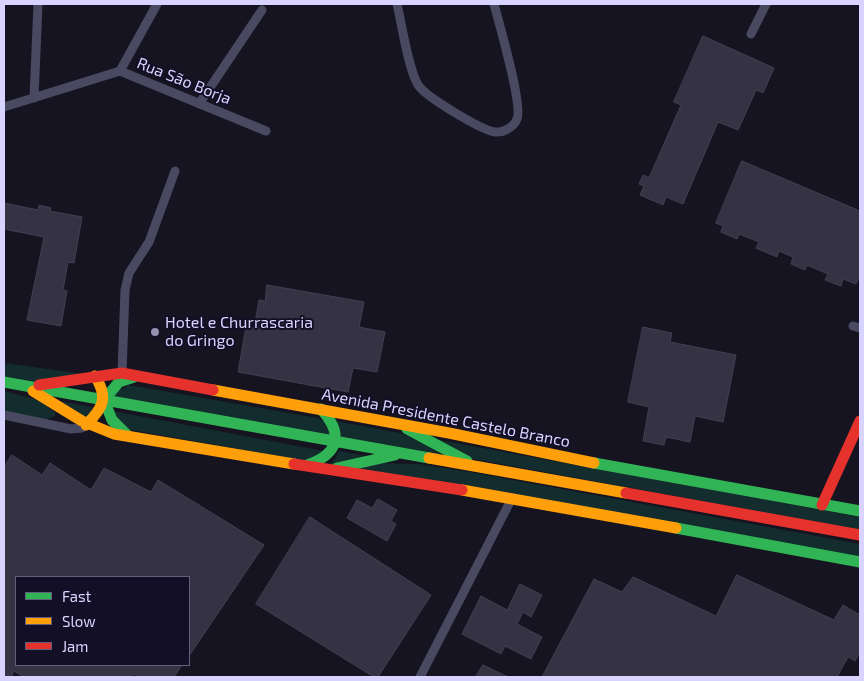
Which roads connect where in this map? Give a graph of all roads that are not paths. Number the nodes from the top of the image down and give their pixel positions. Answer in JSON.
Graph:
{"nodes":[{"id":1,"x":38,"y":4,"type":"edge"},
{"id":2,"x":157,"y":4,"type":"edge"},
{"id":3,"x":397,"y":4,"type":"edge"},
{"id":4,"x":494,"y":4,"type":"edge"},
{"id":5,"x":766,"y":4,"type":"edge"},
{"id":6,"x":262,"y":10,"type":"dead end"},
{"id":7,"x":751,"y":34,"type":"dead end"},
{"id":8,"x":120,"y":72,"type":"junction"},
{"id":9,"x":34,"y":98,"type":"junction"},
{"id":10,"x":199,"y":104,"type":"junction"},
{"id":11,"x":4,"y":107,"type":"edge"},
{"id":12,"x":266,"y":131,"type":"dead end"},
{"id":13,"x":175,"y":171,"type":"dead end"},
{"id":14,"x":122,"y":373,"type":"junction"},
{"id":15,"x":95,"y":376,"type":"junction"},
{"id":16,"x":139,"y":376,"type":"junction"},
{"id":17,"x":4,"y":382,"type":"edge"},
{"id":18,"x":25,"y":387,"type":"junction"},
{"id":19,"x":104,"y":400,"type":"junction"},
{"id":20,"x":60,"y":407,"type":"junction"},
{"id":21,"x":321,"y":410,"type":"junction"},
{"id":22,"x":4,"y":416,"type":"edge"},
{"id":23,"x":860,"y":421,"type":"edge"},
{"id":24,"x":395,"y":423,"type":"junction"},
{"id":25,"x":45,"y":424,"type":"junction"},
{"id":26,"x":86,"y":425,"type":"junction"},
{"id":27,"x":127,"y":435,"type":"junction"},
{"id":28,"x":336,"y":442,"type":"junction"},
{"id":29,"x":400,"y":453,"type":"junction"},
{"id":30,"x":304,"y":466,"type":"junction"},
{"id":31,"x":478,"y":467,"type":"junction"},
{"id":32,"x":330,"y":470,"type":"junction"},
{"id":33,"x":512,"y":498,"type":"junction"},
{"id":34,"x":822,"y":505,"type":"junction"},
{"id":35,"x":860,"y":511,"type":"edge"},
{"id":36,"x":860,"y":535,"type":"edge"},
{"id":37,"x":860,"y":562,"type":"edge"},
{"id":38,"x":420,"y":677,"type":"edge"}],
"edges":[{"from":1,"to":9,"type":"street"},
{"from":2,"to":8,"type":"street"},
{"from":3,"to":4,"type":"street"},
{"from":5,"to":7,"type":"street"},
{"from":6,"to":10,"type":"street"},
{"from":8,"to":9,"type":"street","name":"Rua São Borja"},
{"from":8,"to":10,"type":"street","name":"Rua São Borja"},
{"from":9,"to":11,"type":"street","name":"Rua São Borja"},
{"from":10,"to":12,"type":"street","name":"Rua São Borja"},
{"from":13,"to":14,"type":"street"},
{"from":14,"to":15,"type":"main road","name":"Avenida Presidente Castelo Branco"},
{"from":14,"to":16,"type":"main road","name":"Avenida Presidente Castelo Branco"},
{"from":15,"to":18,"type":"main road","name":"Avenida Presidente Castelo Branco"},
{"from":15,"to":19,"type":"main road"},
{"from":16,"to":19,"type":"main road"},
{"from":16,"to":21,"type":"main road","name":"Avenida Presidente Castelo Branco"},
{"from":17,"to":18,"type":"main road","name":"Avenida Presidente Castelo Branco"},
{"from":18,"to":19,"type":"main road","name":"Avenida Presidente Castelo Branco"},
{"from":18,"to":20,"type":"main road","name":"Avenida Presidente Castelo Branco"},
{"from":19,"to":26,"type":"main road"},
{"from":19,"to":27,"type":"main road"},
{"from":19,"to":28,"type":"main road","name":"Avenida Presidente Castelo Branco"},
{"from":20,"to":25,"type":"street"},
{"from":20,"to":26,"type":"main road","name":"Avenida Presidente Castelo Branco"},
{"from":21,"to":24,"type":"main road","name":"Avenida Presidente Castelo Branco"},
{"from":21,"to":28,"type":"main road"},
{"from":22,"to":25,"type":"street","name":"Avenida Presidente Castelo Branco"},
{"from":23,"to":34,"type":"main road"},
{"from":24,"to":31,"type":"main road"},
{"from":24,"to":34,"type":"main road","name":"Avenida Presidente Castelo Branco"},
{"from":25,"to":26,"type":"street","name":"Avenida Presidente Castelo Branco"},
{"from":26,"to":27,"type":"main road","name":"Avenida Presidente Castelo Branco"},
{"from":27,"to":30,"type":"main road","name":"Avenida Presidente Castelo Branco"},
{"from":28,"to":29,"type":"main road","name":"Avenida Presidente Castelo Branco"},
{"from":28,"to":30,"type":"main road"},
{"from":29,"to":31,"type":"main road","name":"Avenida Presidente Castelo Branco"},
{"from":29,"to":32,"type":"main road"},
{"from":30,"to":32,"type":"main road","name":"Avenida Presidente Castelo Branco"},
{"from":31,"to":36,"type":"main road","name":"Avenida Presidente Castelo Branco"},
{"from":32,"to":33,"type":"main road","name":"Avenida Presidente Castelo Branco"},
{"from":33,"to":37,"type":"main road","name":"Avenida Presidente Castelo Branco"},
{"from":33,"to":38,"type":"street"},
{"from":34,"to":35,"type":"main road","name":"Avenida Presidente Castelo Branco"}]}
